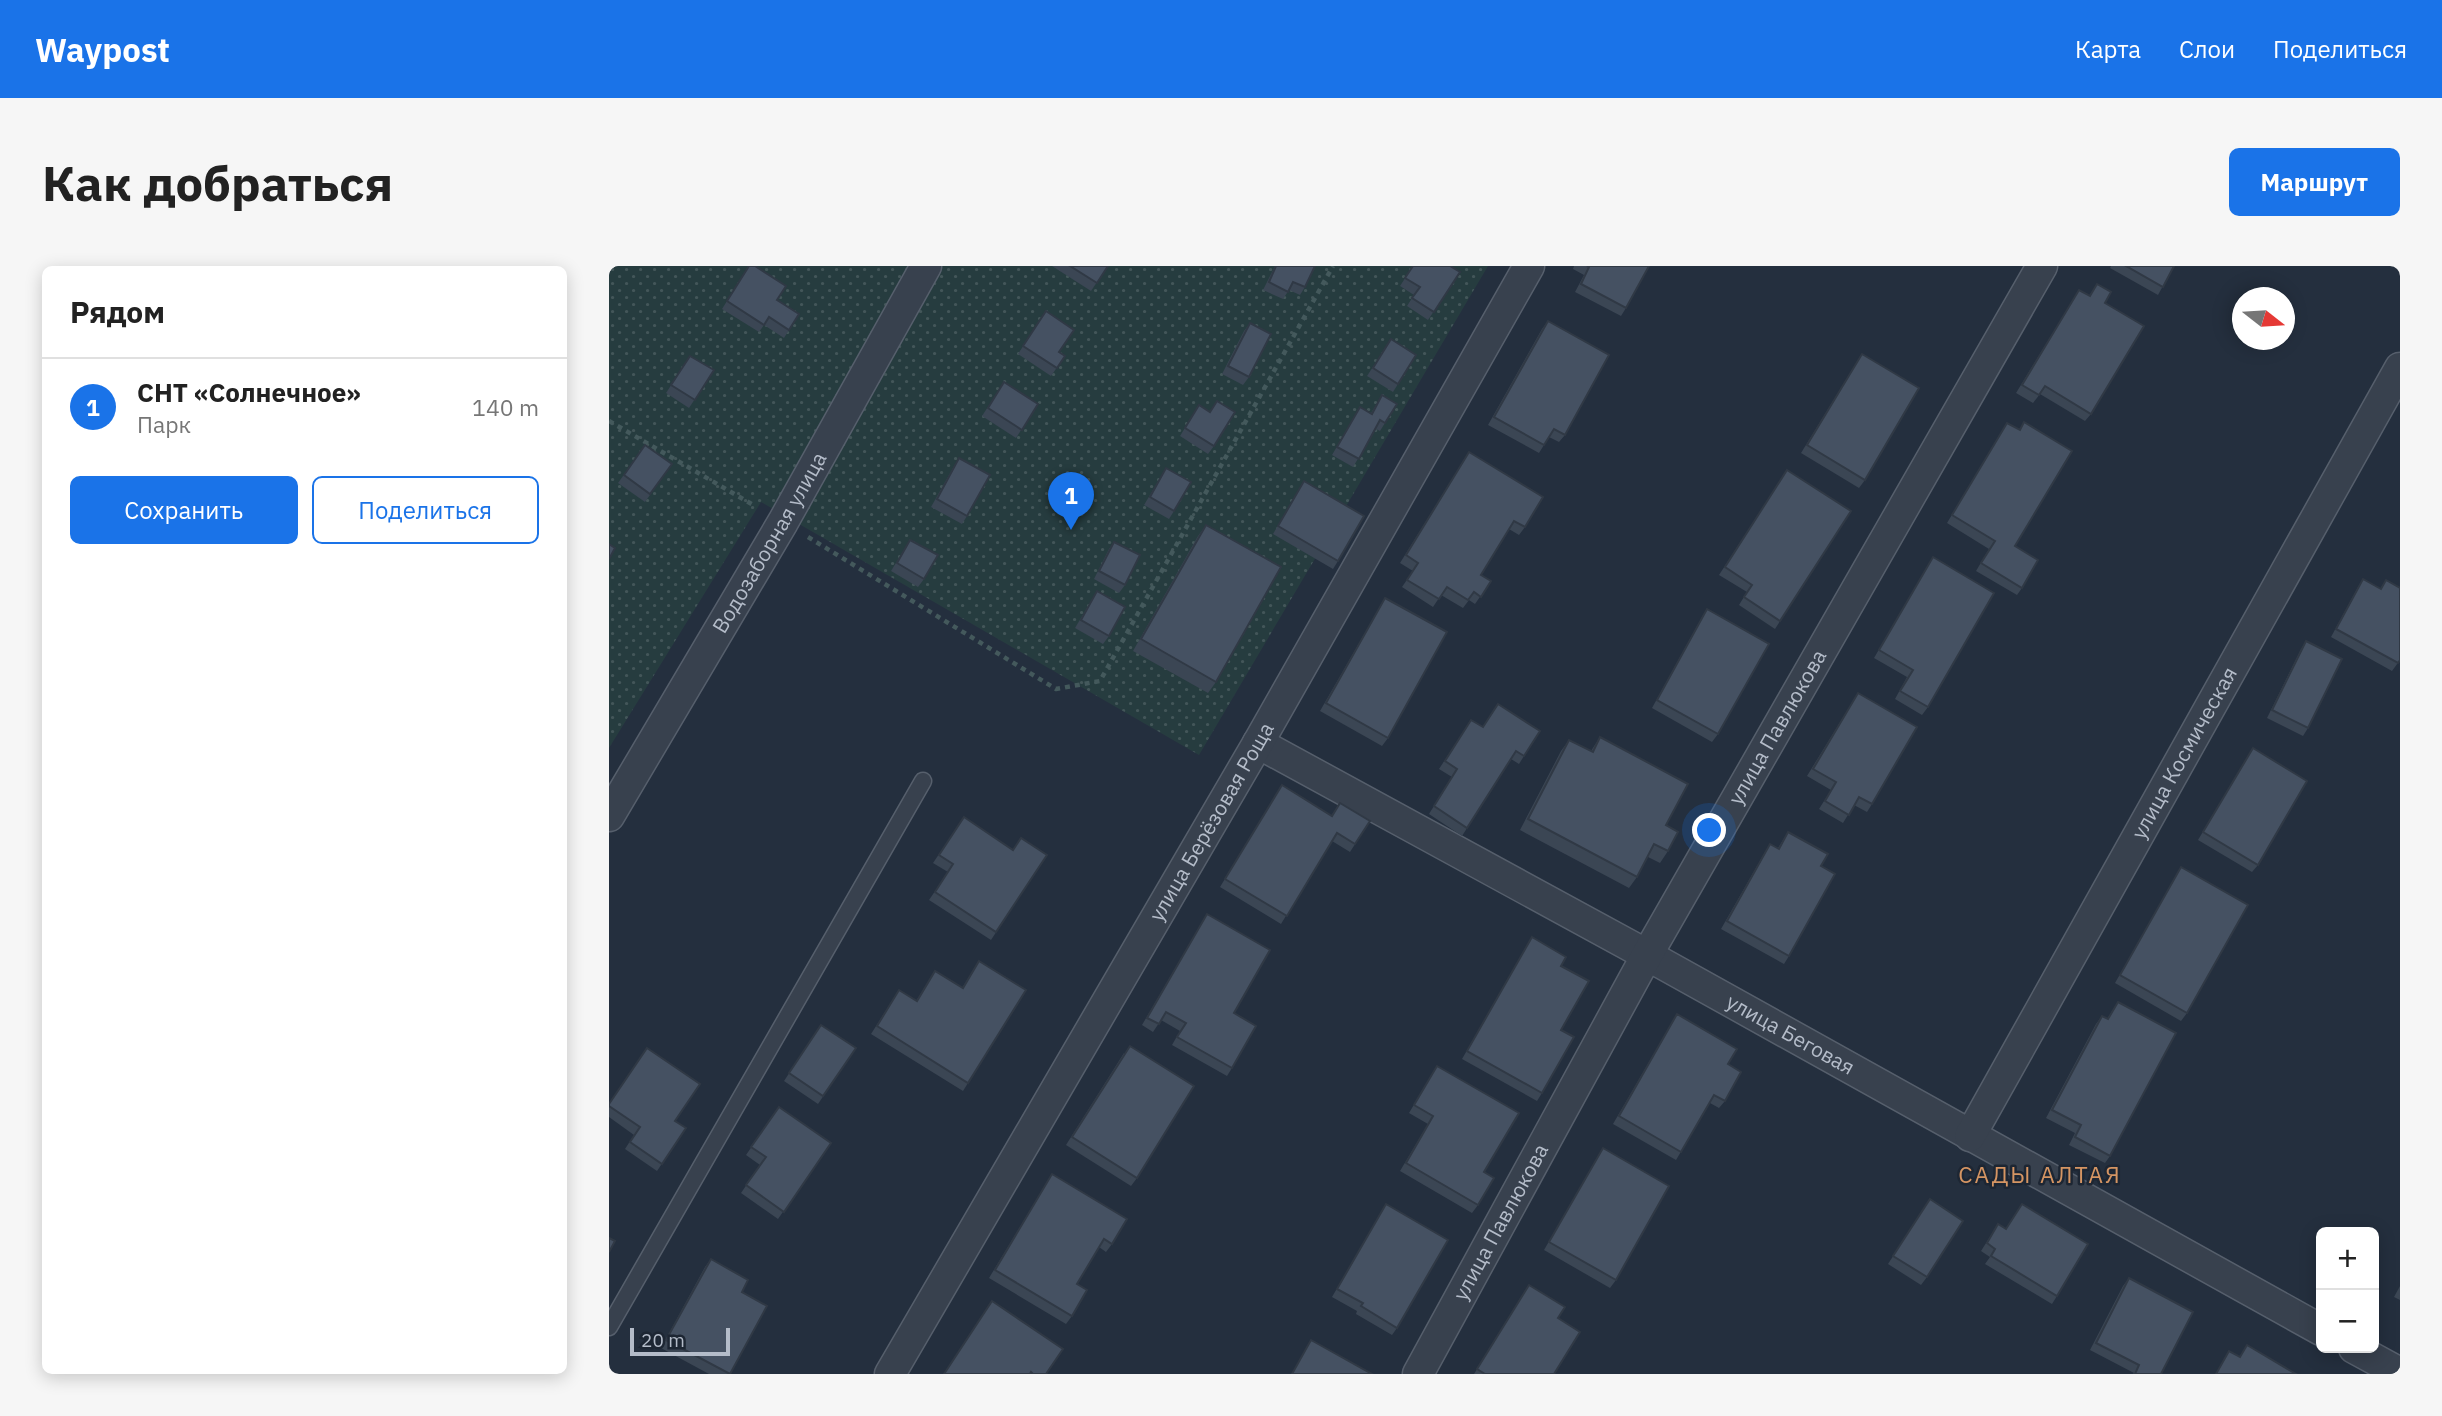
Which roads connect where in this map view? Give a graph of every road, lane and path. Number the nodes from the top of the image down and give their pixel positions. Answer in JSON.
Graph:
{"nodes":[{"id":1,"x":926,"y":266,"type":"edge"},
{"id":2,"x":1333,"y":266,"type":"edge"},
{"id":3,"x":1529,"y":266,"type":"edge"},
{"id":4,"x":2042,"y":266,"type":"edge"},
{"id":5,"x":2400,"y":368,"type":"edge"},
{"id":6,"x":609,"y":421,"type":"edge"},
{"id":7,"x":783,"y":522,"type":"junction"},
{"id":8,"x":1258,"y":743,"type":"junction"},
{"id":9,"x":923,"y":781,"type":"dead end"},
{"id":10,"x":609,"y":816,"type":"edge"},
{"id":11,"x":1647,"y":956,"type":"junction"},
{"id":12,"x":1970,"y":1136,"type":"junction"},
{"id":13,"x":609,"y":1327,"type":"edge"},
{"id":14,"x":2316,"y":1327,"type":"edge"},
{"id":15,"x":2363,"y":1353,"type":"edge"},
{"id":16,"x":2400,"y":1373,"type":"edge"},
{"id":17,"x":890,"y":1374,"type":"edge"},
{"id":18,"x":1418,"y":1374,"type":"edge"}],
"edges":[{"from":1,"to":7,"type":"street","name":"Водозаборная улица"},
{"from":2,"to":7,"type":"path"},
{"from":3,"to":8,"type":"street","name":"улица Берёзовая Роща"},
{"from":4,"to":11,"type":"street","name":"улица Павлюкова"},
{"from":5,"to":12,"type":"street","name":"улица Космическая"},
{"from":6,"to":7,"type":"path"},
{"from":7,"to":10,"type":"street","name":"Водозаборная улица"},
{"from":8,"to":11,"type":"street","name":"улица Беговая"},
{"from":8,"to":17,"type":"street","name":"улица Берёзовая Роща"},
{"from":9,"to":13,"type":"lane"},
{"from":11,"to":12,"type":"street","name":"улица Беговая"},
{"from":11,"to":18,"type":"street","name":"улица Павлюкова"},
{"from":12,"to":14,"type":"street","name":"улица Беговая"},
{"from":15,"to":16,"type":"street"}]}
